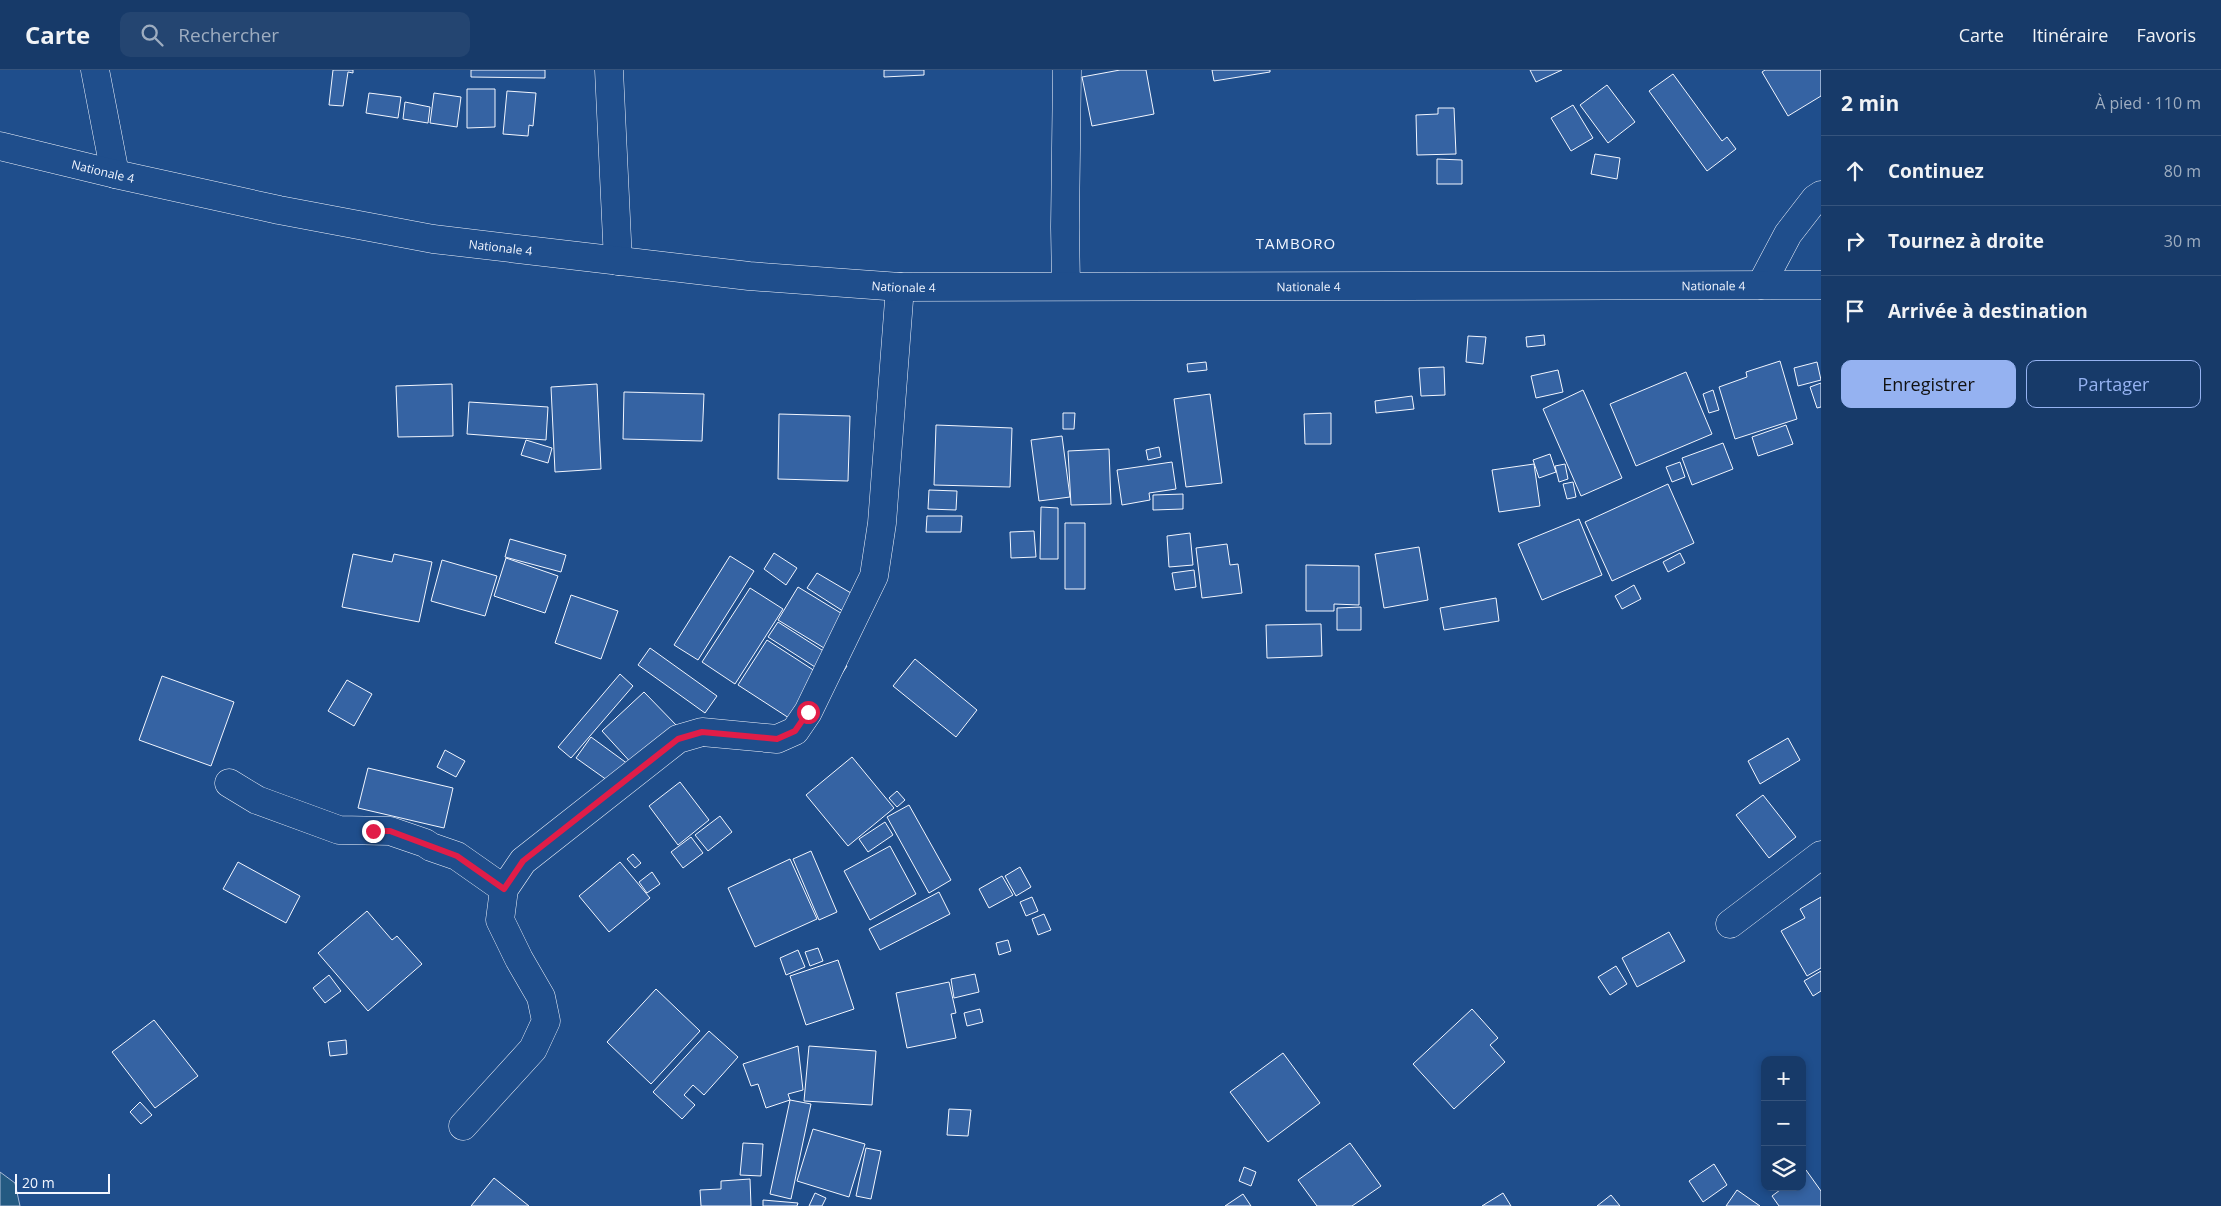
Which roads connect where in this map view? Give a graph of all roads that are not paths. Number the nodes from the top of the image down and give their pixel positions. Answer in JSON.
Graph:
{"nodes":[{"id":1,"x":95,"y":70,"type":"edge"},
{"id":2,"x":610,"y":70,"type":"edge"},
{"id":3,"x":1067,"y":70,"type":"edge"},
{"id":4,"x":0,"y":146,"type":"edge"},
{"id":5,"x":115,"y":174,"type":"junction"},
{"id":6,"x":1821,"y":196,"type":"edge"},
{"id":7,"x":618,"y":261,"type":"junction"},
{"id":8,"x":1761,"y":285,"type":"junction"},
{"id":9,"x":1821,"y":285,"type":"edge"},
{"id":10,"x":1066,"y":286,"type":"junction"},
{"id":11,"x":900,"y":287,"type":"junction"},
{"id":12,"x":229,"y":783,"type":"dead end"},
{"id":13,"x":1821,"y":855,"type":"edge"},
{"id":14,"x":504,"y":889,"type":"junction"},
{"id":15,"x":1730,"y":924,"type":"dead end"},
{"id":16,"x":463,"y":1126,"type":"dead end"}],
"edges":[{"from":1,"to":5,"type":"main road"},
{"from":2,"to":7,"type":"main road"},
{"from":3,"to":10,"type":"main road"},
{"from":4,"to":5,"type":"main road","name":"Nationale 4"},
{"from":5,"to":7,"type":"main road","name":"Nationale 4"},
{"from":6,"to":8,"type":"main road"},
{"from":7,"to":11,"type":"main road","name":"Nationale 4"},
{"from":8,"to":9,"type":"main road","name":"Nationale 4"},
{"from":8,"to":10,"type":"main road","name":"Nationale 4"},
{"from":10,"to":11,"type":"main road","name":"Nationale 4"},
{"from":11,"to":14,"type":"main road"},
{"from":12,"to":14,"type":"main road"},
{"from":13,"to":15,"type":"main road"},
{"from":14,"to":16,"type":"main road"}]}
